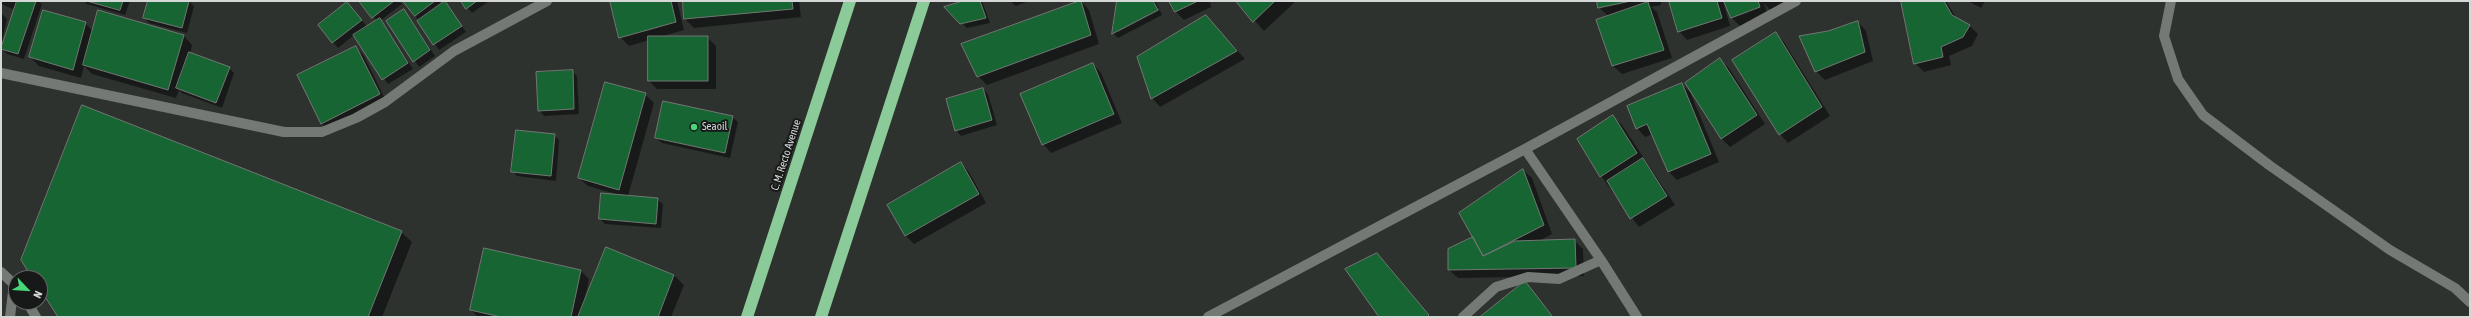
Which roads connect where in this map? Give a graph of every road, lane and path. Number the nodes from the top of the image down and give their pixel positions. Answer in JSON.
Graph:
{"nodes":[{"id":1,"x":546,"y":1,"type":"edge"},
{"id":2,"x":850,"y":1,"type":"edge"},
{"id":3,"x":924,"y":1,"type":"edge"},
{"id":4,"x":1796,"y":1,"type":"edge"},
{"id":5,"x":2171,"y":1,"type":"edge"},
{"id":6,"x":1,"y":73,"type":"edge"},
{"id":7,"x":1526,"y":149,"type":"junction"},
{"id":8,"x":1601,"y":260,"type":"junction"},
{"id":9,"x":2470,"y":302,"type":"edge"},
{"id":10,"x":747,"y":317,"type":"edge"},
{"id":11,"x":821,"y":317,"type":"edge"},
{"id":12,"x":1208,"y":317,"type":"edge"},
{"id":13,"x":1463,"y":317,"type":"edge"},
{"id":14,"x":1637,"y":317,"type":"edge"}],
"edges":[{"from":1,"to":6,"type":"street"},
{"from":2,"to":10,"type":"highway","name":"C. M. Recto Avenue"},
{"from":3,"to":11,"type":"highway"},
{"from":4,"to":7,"type":"street"},
{"from":5,"to":9,"type":"street"},
{"from":7,"to":8,"type":"street"},
{"from":7,"to":12,"type":"street"},
{"from":8,"to":13,"type":"street"},
{"from":8,"to":14,"type":"street"}]}
